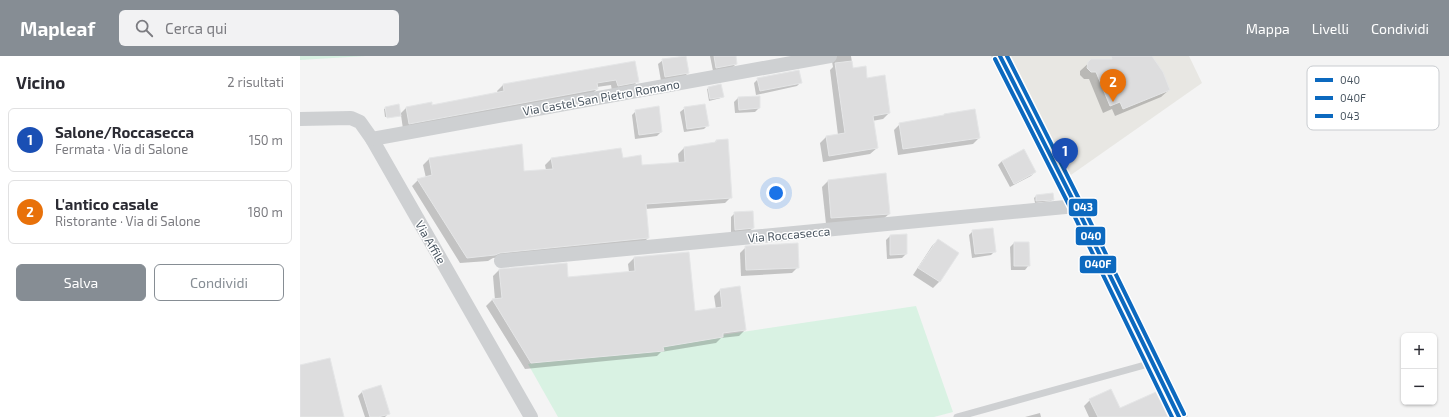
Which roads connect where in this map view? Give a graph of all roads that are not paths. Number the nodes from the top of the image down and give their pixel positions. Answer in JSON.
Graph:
{"nodes":[{"id":1,"x":830,"y":56,"type":"edge"},
{"id":2,"x":1000,"y":56,"type":"edge"},
{"id":3,"x":300,"y":119,"type":"edge"},
{"id":4,"x":372,"y":139,"type":"junction"},
{"id":5,"x":1076,"y":206,"type":"junction"},
{"id":6,"x":501,"y":261,"type":"dead end"},
{"id":7,"x":1152,"y":363,"type":"junction"},
{"id":8,"x":531,"y":417,"type":"edge"},
{"id":9,"x":957,"y":417,"type":"edge"},
{"id":10,"x":1179,"y":417,"type":"edge"}],
"edges":[{"from":1,"to":4,"type":"street","name":"Via Castel San Pietro Romano"},
{"from":2,"to":5,"type":"street"},
{"from":3,"to":4,"type":"street","name":"Via Affile"},
{"from":4,"to":8,"type":"street","name":"Via Affile"},
{"from":5,"to":6,"type":"street","name":"Via Roccasecca"},
{"from":5,"to":7,"type":"street"},
{"from":7,"to":9,"type":"lane"},
{"from":7,"to":10,"type":"street"}]}
